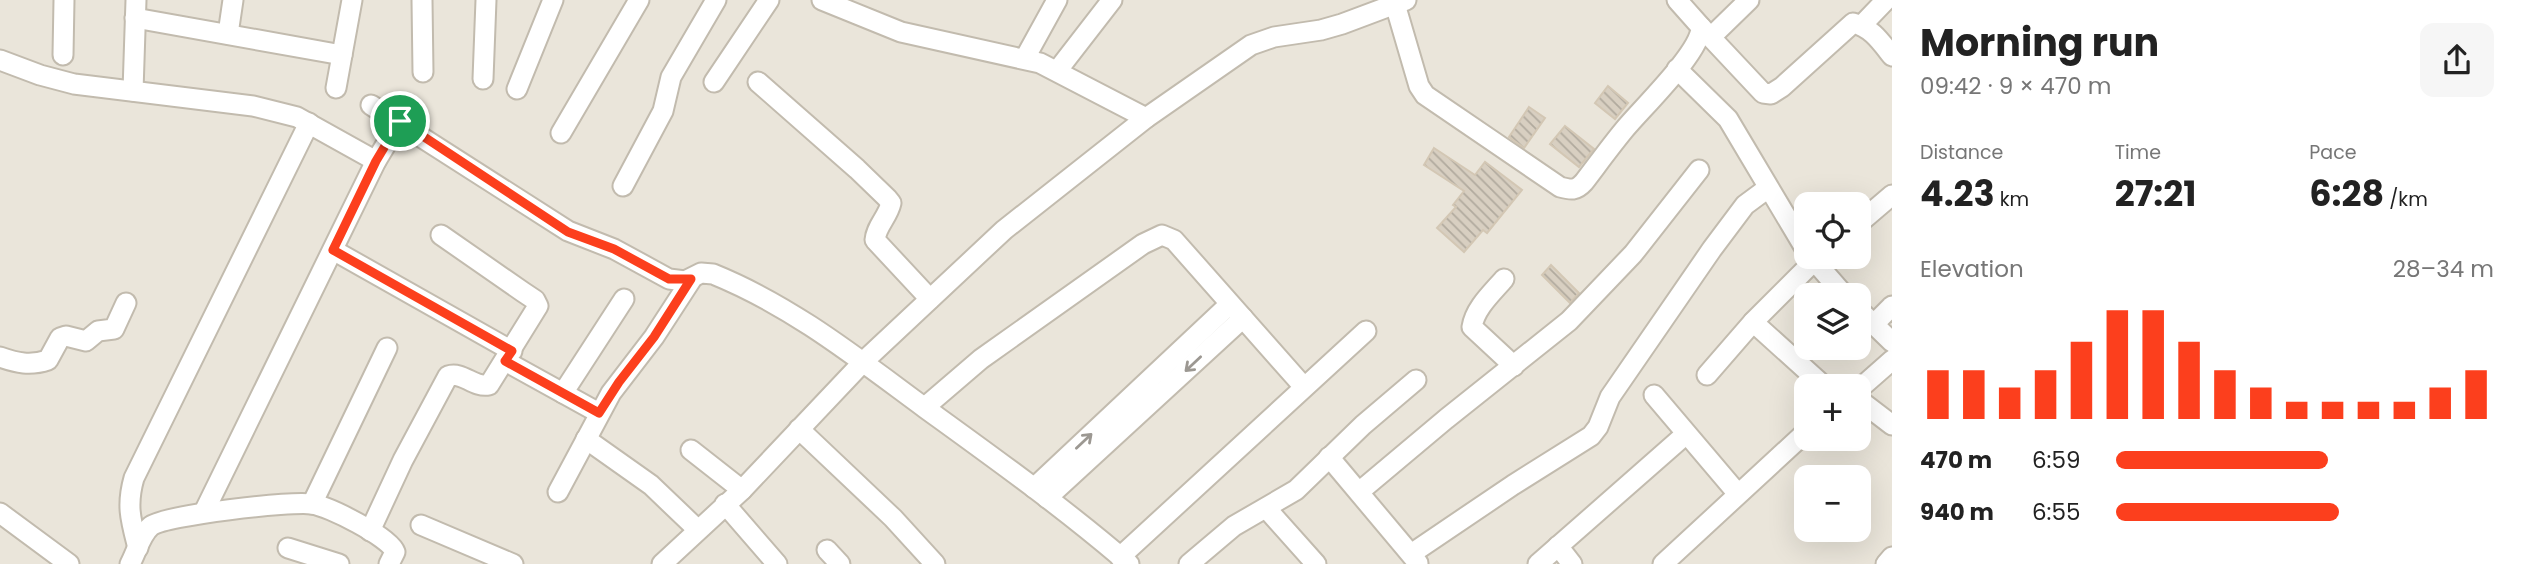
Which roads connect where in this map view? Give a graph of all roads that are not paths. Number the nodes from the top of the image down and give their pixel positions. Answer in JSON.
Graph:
{"nodes":[{"id":1,"x":64,"y":0,"type":"edge"},
{"id":2,"x":233,"y":0,"type":"edge"},
{"id":3,"x":352,"y":0,"type":"edge"},
{"id":4,"x":422,"y":0,"type":"edge"},
{"id":5,"x":486,"y":0,"type":"edge"},
{"id":6,"x":553,"y":0,"type":"edge"},
{"id":7,"x":639,"y":0,"type":"edge"},
{"id":8,"x":716,"y":0,"type":"edge"},
{"id":9,"x":769,"y":0,"type":"edge"},
{"id":10,"x":822,"y":0,"type":"edge"},
{"id":11,"x":1057,"y":0,"type":"edge"},
{"id":12,"x":1112,"y":0,"type":"edge"},
{"id":13,"x":1677,"y":0,"type":"edge"},
{"id":14,"x":1749,"y":0,"type":"edge"},
{"id":15,"x":1886,"y":0,"type":"edge"},
{"id":16,"x":1401,"y":2,"type":"edge"},
{"id":17,"x":135,"y":9,"type":"edge"},
{"id":18,"x":1861,"y":25,"type":"junction"},
{"id":19,"x":1706,"y":32,"type":"junction"},
{"id":20,"x":228,"y":34,"type":"junction"},
{"id":21,"x":62,"y":55,"type":"dead end"},
{"id":22,"x":342,"y":55,"type":"junction"},
{"id":23,"x":1892,"y":56,"type":"edge"},
{"id":24,"x":1025,"y":58,"type":"junction"},
{"id":25,"x":0,"y":60,"type":"edge"},
{"id":26,"x":1678,"y":69,"type":"junction"},
{"id":27,"x":1057,"y":71,"type":"junction"},
{"id":28,"x":423,"y":72,"type":"dead end"},
{"id":29,"x":482,"y":79,"type":"dead end"},
{"id":30,"x":714,"y":82,"type":"dead end"},
{"id":31,"x":758,"y":82,"type":"dead end"},
{"id":32,"x":336,"y":88,"type":"dead end"},
{"id":33,"x":517,"y":89,"type":"dead end"},
{"id":34,"x":132,"y":91,"type":"junction"},
{"id":35,"x":371,"y":105,"type":"dead end"},
{"id":36,"x":1146,"y":118,"type":"junction"},
{"id":37,"x":400,"y":121,"type":"junction"},
{"id":38,"x":310,"y":123,"type":"junction"},
{"id":39,"x":561,"y":133,"type":"dead end"},
{"id":40,"x":376,"y":161,"type":"junction"},
{"id":41,"x":1699,"y":170,"type":"dead end"},
{"id":42,"x":623,"y":186,"type":"dead end"},
{"id":43,"x":1768,"y":188,"type":"junction"},
{"id":44,"x":1892,"y":195,"type":"edge"},
{"id":45,"x":1871,"y":213,"type":"edge"},
{"id":46,"x":1794,"y":228,"type":"edge"},
{"id":47,"x":440,"y":235,"type":"dead end"},
{"id":48,"x":333,"y":250,"type":"junction"},
{"id":49,"x":1800,"y":269,"type":"edge"},
{"id":50,"x":1823,"y":269,"type":"edge"},
{"id":51,"x":691,"y":279,"type":"junction"},
{"id":52,"x":1504,"y":279,"type":"dead end"},
{"id":53,"x":1834,"y":283,"type":"edge"},
{"id":54,"x":624,"y":299,"type":"dead end"},
{"id":55,"x":930,"y":299,"type":"junction"},
{"id":56,"x":127,"y":303,"type":"dead end"},
{"id":57,"x":1892,"y":306,"type":"edge"},
{"id":58,"x":1237,"y":311,"type":"junction"},
{"id":59,"x":1871,"y":321,"type":"edge"},
{"id":60,"x":1753,"y":322,"type":"junction"},
{"id":61,"x":1874,"y":324,"type":"junction"},
{"id":62,"x":1366,"y":331,"type":"dead end"},
{"id":63,"x":1892,"y":342,"type":"edge"},
{"id":64,"x":387,"y":348,"type":"dead end"},
{"id":65,"x":508,"y":356,"type":"junction"},
{"id":66,"x":0,"y":357,"type":"edge"},
{"id":67,"x":1892,"y":360,"type":"edge"},
{"id":68,"x":864,"y":361,"type":"junction"},
{"id":69,"x":1514,"y":366,"type":"junction"},
{"id":70,"x":1811,"y":374,"type":"edge"},
{"id":71,"x":1707,"y":375,"type":"dead end"},
{"id":72,"x":1871,"y":379,"type":"edge"},
{"id":73,"x":1416,"y":380,"type":"dead end"},
{"id":74,"x":1304,"y":387,"type":"junction"},
{"id":75,"x":563,"y":393,"type":"junction"},
{"id":76,"x":1654,"y":395,"type":"dead end"},
{"id":77,"x":925,"y":407,"type":"junction"},
{"id":78,"x":1871,"y":409,"type":"edge"},
{"id":79,"x":599,"y":413,"type":"junction"},
{"id":80,"x":1892,"y":425,"type":"edge"},
{"id":81,"x":799,"y":429,"type":"junction"},
{"id":82,"x":1686,"y":434,"type":"junction"},
{"id":83,"x":586,"y":439,"type":"junction"},
{"id":84,"x":1794,"y":443,"type":"edge"},
{"id":85,"x":691,"y":450,"type":"dead end"},
{"id":86,"x":1329,"y":457,"type":"junction"},
{"id":87,"x":742,"y":490,"type":"junction"},
{"id":88,"x":558,"y":492,"type":"dead end"},
{"id":89,"x":1359,"y":492,"type":"junction"},
{"id":90,"x":1041,"y":493,"type":"junction"},
{"id":91,"x":1738,"y":494,"type":"junction"},
{"id":92,"x":313,"y":504,"type":"junction"},
{"id":93,"x":726,"y":504,"type":"junction"},
{"id":94,"x":1266,"y":508,"type":"junction"},
{"id":95,"x":204,"y":512,"type":"junction"},
{"id":96,"x":0,"y":513,"type":"edge"},
{"id":97,"x":421,"y":525,"type":"dead end"},
{"id":98,"x":698,"y":530,"type":"junction"},
{"id":99,"x":370,"y":531,"type":"junction"},
{"id":100,"x":1558,"y":546,"type":"junction"},
{"id":101,"x":288,"y":548,"type":"dead end"},
{"id":102,"x":134,"y":556,"type":"edge"},
{"id":103,"x":475,"y":557,"type":"edge"},
{"id":104,"x":1892,"y":557,"type":"edge"},
{"id":105,"x":1125,"y":560,"type":"edge"},
{"id":106,"x":1414,"y":561,"type":"edge"},
{"id":107,"x":69,"y":564,"type":"edge"},
{"id":108,"x":339,"y":564,"type":"edge"},
{"id":109,"x":388,"y":564,"type":"edge"},
{"id":110,"x":513,"y":564,"type":"edge"},
{"id":111,"x":662,"y":564,"type":"edge"},
{"id":112,"x":777,"y":564,"type":"edge"},
{"id":113,"x":934,"y":564,"type":"edge"},
{"id":114,"x":1189,"y":564,"type":"edge"},
{"id":115,"x":1316,"y":564,"type":"edge"},
{"id":116,"x":1538,"y":564,"type":"edge"},
{"id":117,"x":1572,"y":564,"type":"edge"},
{"id":118,"x":1663,"y":564,"type":"edge"},
{"id":119,"x":1886,"y":564,"type":"edge"}],
"edges":[{"from":1,"to":21,"type":"street"},
{"from":2,"to":20,"type":"street"},
{"from":3,"to":22,"type":"street"},
{"from":4,"to":28,"type":"street"},
{"from":5,"to":29,"type":"street"},
{"from":6,"to":33,"type":"street"},
{"from":7,"to":39,"type":"street"},
{"from":8,"to":42,"type":"street"},
{"from":9,"to":30,"type":"street"},
{"from":10,"to":24,"type":"street"},
{"from":11,"to":24,"type":"street"},
{"from":12,"to":27,"type":"street"},
{"from":13,"to":19,"type":"street"},
{"from":14,"to":19,"type":"street"},
{"from":15,"to":18,"type":"street"},
{"from":16,"to":26,"type":"street"},
{"from":16,"to":36,"type":"street"},
{"from":17,"to":20,"type":"street"},
{"from":17,"to":34,"type":"street"},
{"from":18,"to":19,"type":"street"},
{"from":18,"to":23,"type":"street"},
{"from":19,"to":26,"type":"street"},
{"from":20,"to":22,"type":"street"},
{"from":22,"to":32,"type":"street"},
{"from":24,"to":27,"type":"street"},
{"from":25,"to":34,"type":"street"},
{"from":26,"to":43,"type":"street"},
{"from":27,"to":36,"type":"street"},
{"from":31,"to":55,"type":"street"},
{"from":34,"to":38,"type":"street"},
{"from":35,"to":37,"type":"street"},
{"from":36,"to":55,"type":"street"},
{"from":37,"to":40,"type":"street"},
{"from":37,"to":51,"type":"street"},
{"from":38,"to":40,"type":"street"},
{"from":38,"to":102,"type":"street"},
{"from":40,"to":48,"type":"street"},
{"from":41,"to":69,"type":"street"},
{"from":43,"to":46,"type":"street"},
{"from":43,"to":106,"type":"street"},
{"from":44,"to":45,"type":"street"},
{"from":47,"to":65,"type":"street"},
{"from":48,"to":65,"type":"street"},
{"from":48,"to":95,"type":"street"},
{"from":49,"to":60,"type":"street"},
{"from":50,"to":53,"type":"street"},
{"from":51,"to":68,"type":"street"},
{"from":51,"to":79,"type":"street"},
{"from":52,"to":69,"type":"street"},
{"from":54,"to":75,"type":"street"},
{"from":55,"to":68,"type":"street"},
{"from":56,"to":66,"type":"street"},
{"from":57,"to":61,"type":"street"},
{"from":58,"to":74,"type":"street"},
{"from":58,"to":77,"type":"street"},
{"from":58,"to":90,"type":"street"},
{"from":59,"to":61,"type":"street"},
{"from":60,"to":70,"type":"street"},
{"from":60,"to":71,"type":"street"},
{"from":61,"to":63,"type":"street"},
{"from":62,"to":74,"type":"street"},
{"from":64,"to":92,"type":"street"},
{"from":65,"to":75,"type":"street"},
{"from":65,"to":99,"type":"street"},
{"from":67,"to":72,"type":"street"},
{"from":68,"to":77,"type":"street"},
{"from":68,"to":81,"type":"street"},
{"from":69,"to":89,"type":"street"},
{"from":73,"to":86,"type":"street"},
{"from":74,"to":105,"type":"street"},
{"from":75,"to":79,"type":"street"},
{"from":76,"to":82,"type":"street"},
{"from":77,"to":90,"type":"street"},
{"from":78,"to":80,"type":"street"},
{"from":79,"to":83,"type":"street"},
{"from":81,"to":87,"type":"street"},
{"from":81,"to":113,"type":"street"},
{"from":82,"to":91,"type":"street"},
{"from":82,"to":100,"type":"street"},
{"from":83,"to":88,"type":"street"},
{"from":83,"to":98,"type":"street"},
{"from":84,"to":91,"type":"street"},
{"from":85,"to":87,"type":"street"},
{"from":86,"to":89,"type":"street"},
{"from":86,"to":94,"type":"street"},
{"from":87,"to":93,"type":"street"},
{"from":89,"to":106,"type":"street"},
{"from":90,"to":105,"type":"street"},
{"from":91,"to":118,"type":"street"},
{"from":92,"to":95,"type":"street"},
{"from":92,"to":99,"type":"street"},
{"from":93,"to":98,"type":"street"},
{"from":93,"to":112,"type":"street"},
{"from":94,"to":114,"type":"street"},
{"from":94,"to":115,"type":"street"},
{"from":95,"to":102,"type":"street"},
{"from":96,"to":107,"type":"street"},
{"from":97,"to":103,"type":"street"},
{"from":98,"to":111,"type":"street"},
{"from":99,"to":109,"type":"street"},
{"from":100,"to":116,"type":"street"},
{"from":100,"to":117,"type":"street"},
{"from":101,"to":108,"type":"street"},
{"from":103,"to":110,"type":"street"},
{"from":104,"to":119,"type":"street"}]}
